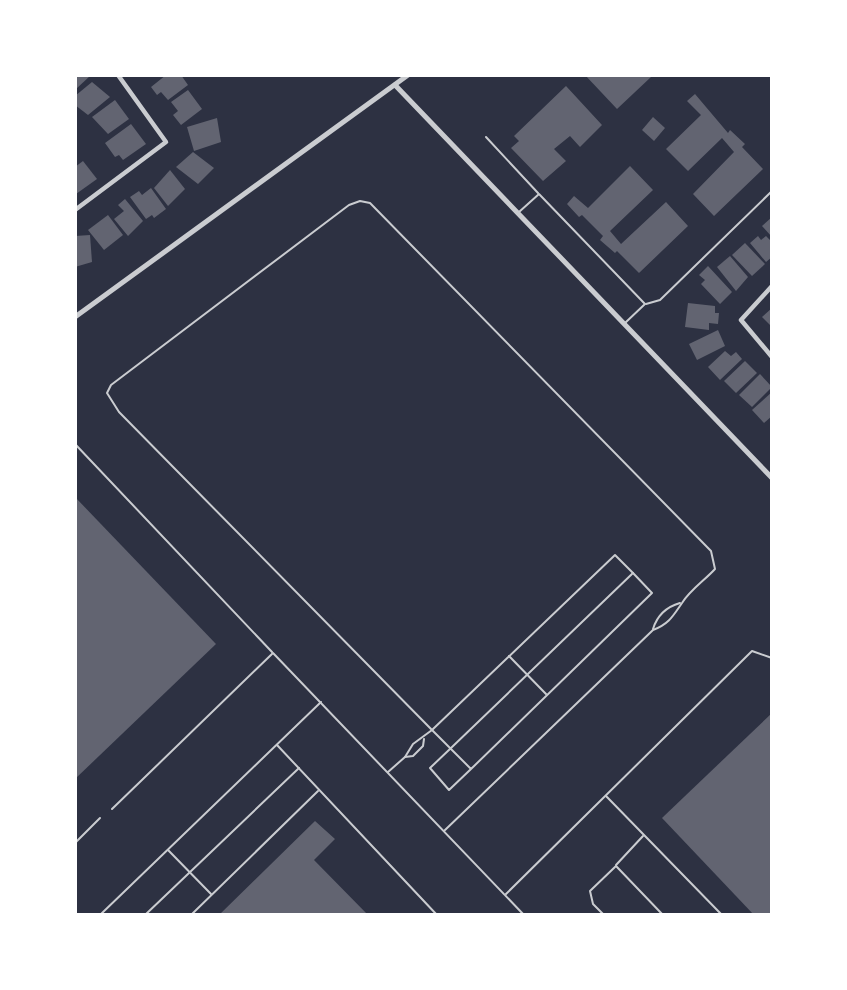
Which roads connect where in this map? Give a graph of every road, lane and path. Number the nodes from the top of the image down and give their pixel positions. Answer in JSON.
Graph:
{"nodes":[{"id":1,"x":118,"y":75,"type":"edge"},
{"id":2,"x":408,"y":75,"type":"edge"},
{"id":3,"x":395,"y":85,"type":"junction"},
{"id":4,"x":486,"y":137,"type":"dead end"},
{"id":5,"x":772,"y":191,"type":"edge"},
{"id":6,"x":539,"y":194,"type":"junction"},
{"id":7,"x":75,"y":210,"type":"edge"},
{"id":8,"x":518,"y":214,"type":"junction"},
{"id":9,"x":772,"y":286,"type":"edge"},
{"id":10,"x":645,"y":304,"type":"junction"},
{"id":11,"x":75,"y":317,"type":"edge"},
{"id":12,"x":624,"y":324,"type":"junction"},
{"id":13,"x":772,"y":356,"type":"edge"},
{"id":14,"x":75,"y":444,"type":"edge"},
{"id":15,"x":772,"y":478,"type":"edge"},
{"id":16,"x":633,"y":573,"type":"junction"},
{"id":17,"x":681,"y":603,"type":"junction"},
{"id":18,"x":653,"y":630,"type":"junction"},
{"id":19,"x":273,"y":653,"type":"junction"},
{"id":20,"x":509,"y":656,"type":"junction"},
{"id":21,"x":772,"y":658,"type":"edge"},
{"id":22,"x":527,"y":675,"type":"junction"},
{"id":23,"x":547,"y":695,"type":"junction"},
{"id":24,"x":322,"y":702,"type":"junction"},
{"id":25,"x":432,"y":730,"type":"junction"},
{"id":26,"x":424,"y":738,"type":"junction"},
{"id":27,"x":277,"y":745,"type":"junction"},
{"id":28,"x":451,"y":748,"type":"junction"},
{"id":29,"x":405,"y":757,"type":"junction"},
{"id":30,"x":299,"y":768,"type":"junction"},
{"id":31,"x":471,"y":769,"type":"junction"},
{"id":32,"x":388,"y":772,"type":"junction"},
{"id":33,"x":319,"y":790,"type":"junction"},
{"id":34,"x":605,"y":796,"type":"junction"},
{"id":35,"x":112,"y":809,"type":"dead end"},
{"id":36,"x":100,"y":818,"type":"dead end"},
{"id":37,"x":444,"y":831,"type":"junction"},
{"id":38,"x":644,"y":835,"type":"junction"},
{"id":39,"x":75,"y":844,"type":"edge"},
{"id":40,"x":169,"y":850,"type":"junction"},
{"id":41,"x":615,"y":866,"type":"junction"},
{"id":42,"x":189,"y":872,"type":"junction"},
{"id":43,"x":212,"y":894,"type":"junction"},
{"id":44,"x":505,"y":895,"type":"junction"},
{"id":45,"x":100,"y":915,"type":"edge"},
{"id":46,"x":145,"y":915,"type":"edge"},
{"id":47,"x":191,"y":915,"type":"edge"},
{"id":48,"x":437,"y":915,"type":"edge"},
{"id":49,"x":524,"y":915,"type":"edge"},
{"id":50,"x":604,"y":915,"type":"edge"},
{"id":51,"x":663,"y":915,"type":"edge"},
{"id":52,"x":722,"y":915,"type":"edge"}],
"edges":[{"from":1,"to":7,"type":"street"},
{"from":2,"to":3,"type":"street"},
{"from":3,"to":8,"type":"street"},
{"from":3,"to":11,"type":"street"},
{"from":4,"to":6,"type":"lane"},
{"from":5,"to":10,"type":"lane"},
{"from":6,"to":8,"type":"lane"},
{"from":6,"to":10,"type":"lane"},
{"from":8,"to":12,"type":"street"},
{"from":9,"to":13,"type":"street"},
{"from":10,"to":12,"type":"lane"},
{"from":12,"to":15,"type":"street"},
{"from":14,"to":19,"type":"lane"},
{"from":16,"to":20,"type":"lane"},
{"from":16,"to":22,"type":"lane"},
{"from":16,"to":23,"type":"lane"},
{"from":17,"to":18,"type":"lane"},
{"from":17,"to":18,"type":"lane"},
{"from":17,"to":25,"type":"lane"},
{"from":18,"to":37,"type":"lane"},
{"from":19,"to":24,"type":"lane"},
{"from":19,"to":35,"type":"lane"},
{"from":20,"to":22,"type":"lane"},
{"from":20,"to":25,"type":"lane"},
{"from":21,"to":34,"type":"lane"},
{"from":22,"to":23,"type":"lane"},
{"from":22,"to":28,"type":"lane"},
{"from":23,"to":31,"type":"lane"},
{"from":24,"to":27,"type":"lane"},
{"from":24,"to":32,"type":"lane"},
{"from":25,"to":26,"type":"lane"},
{"from":25,"to":28,"type":"lane"},
{"from":26,"to":29,"type":"lane"},
{"from":26,"to":29,"type":"lane"},
{"from":27,"to":30,"type":"lane"},
{"from":27,"to":40,"type":"lane"},
{"from":28,"to":31,"type":"lane"},
{"from":28,"to":31,"type":"lane"},
{"from":29,"to":32,"type":"lane"},
{"from":30,"to":33,"type":"lane"},
{"from":30,"to":42,"type":"lane"},
{"from":32,"to":37,"type":"lane"},
{"from":33,"to":43,"type":"lane"},
{"from":33,"to":48,"type":"lane"},
{"from":34,"to":38,"type":"lane"},
{"from":34,"to":44,"type":"lane"},
{"from":36,"to":39,"type":"lane"},
{"from":37,"to":44,"type":"lane"},
{"from":38,"to":41,"type":"lane"},
{"from":38,"to":52,"type":"lane"},
{"from":40,"to":42,"type":"lane"},
{"from":40,"to":45,"type":"lane"},
{"from":41,"to":50,"type":"lane"},
{"from":41,"to":51,"type":"lane"},
{"from":42,"to":43,"type":"lane"},
{"from":42,"to":46,"type":"lane"},
{"from":43,"to":47,"type":"lane"},
{"from":44,"to":49,"type":"lane"}]}
